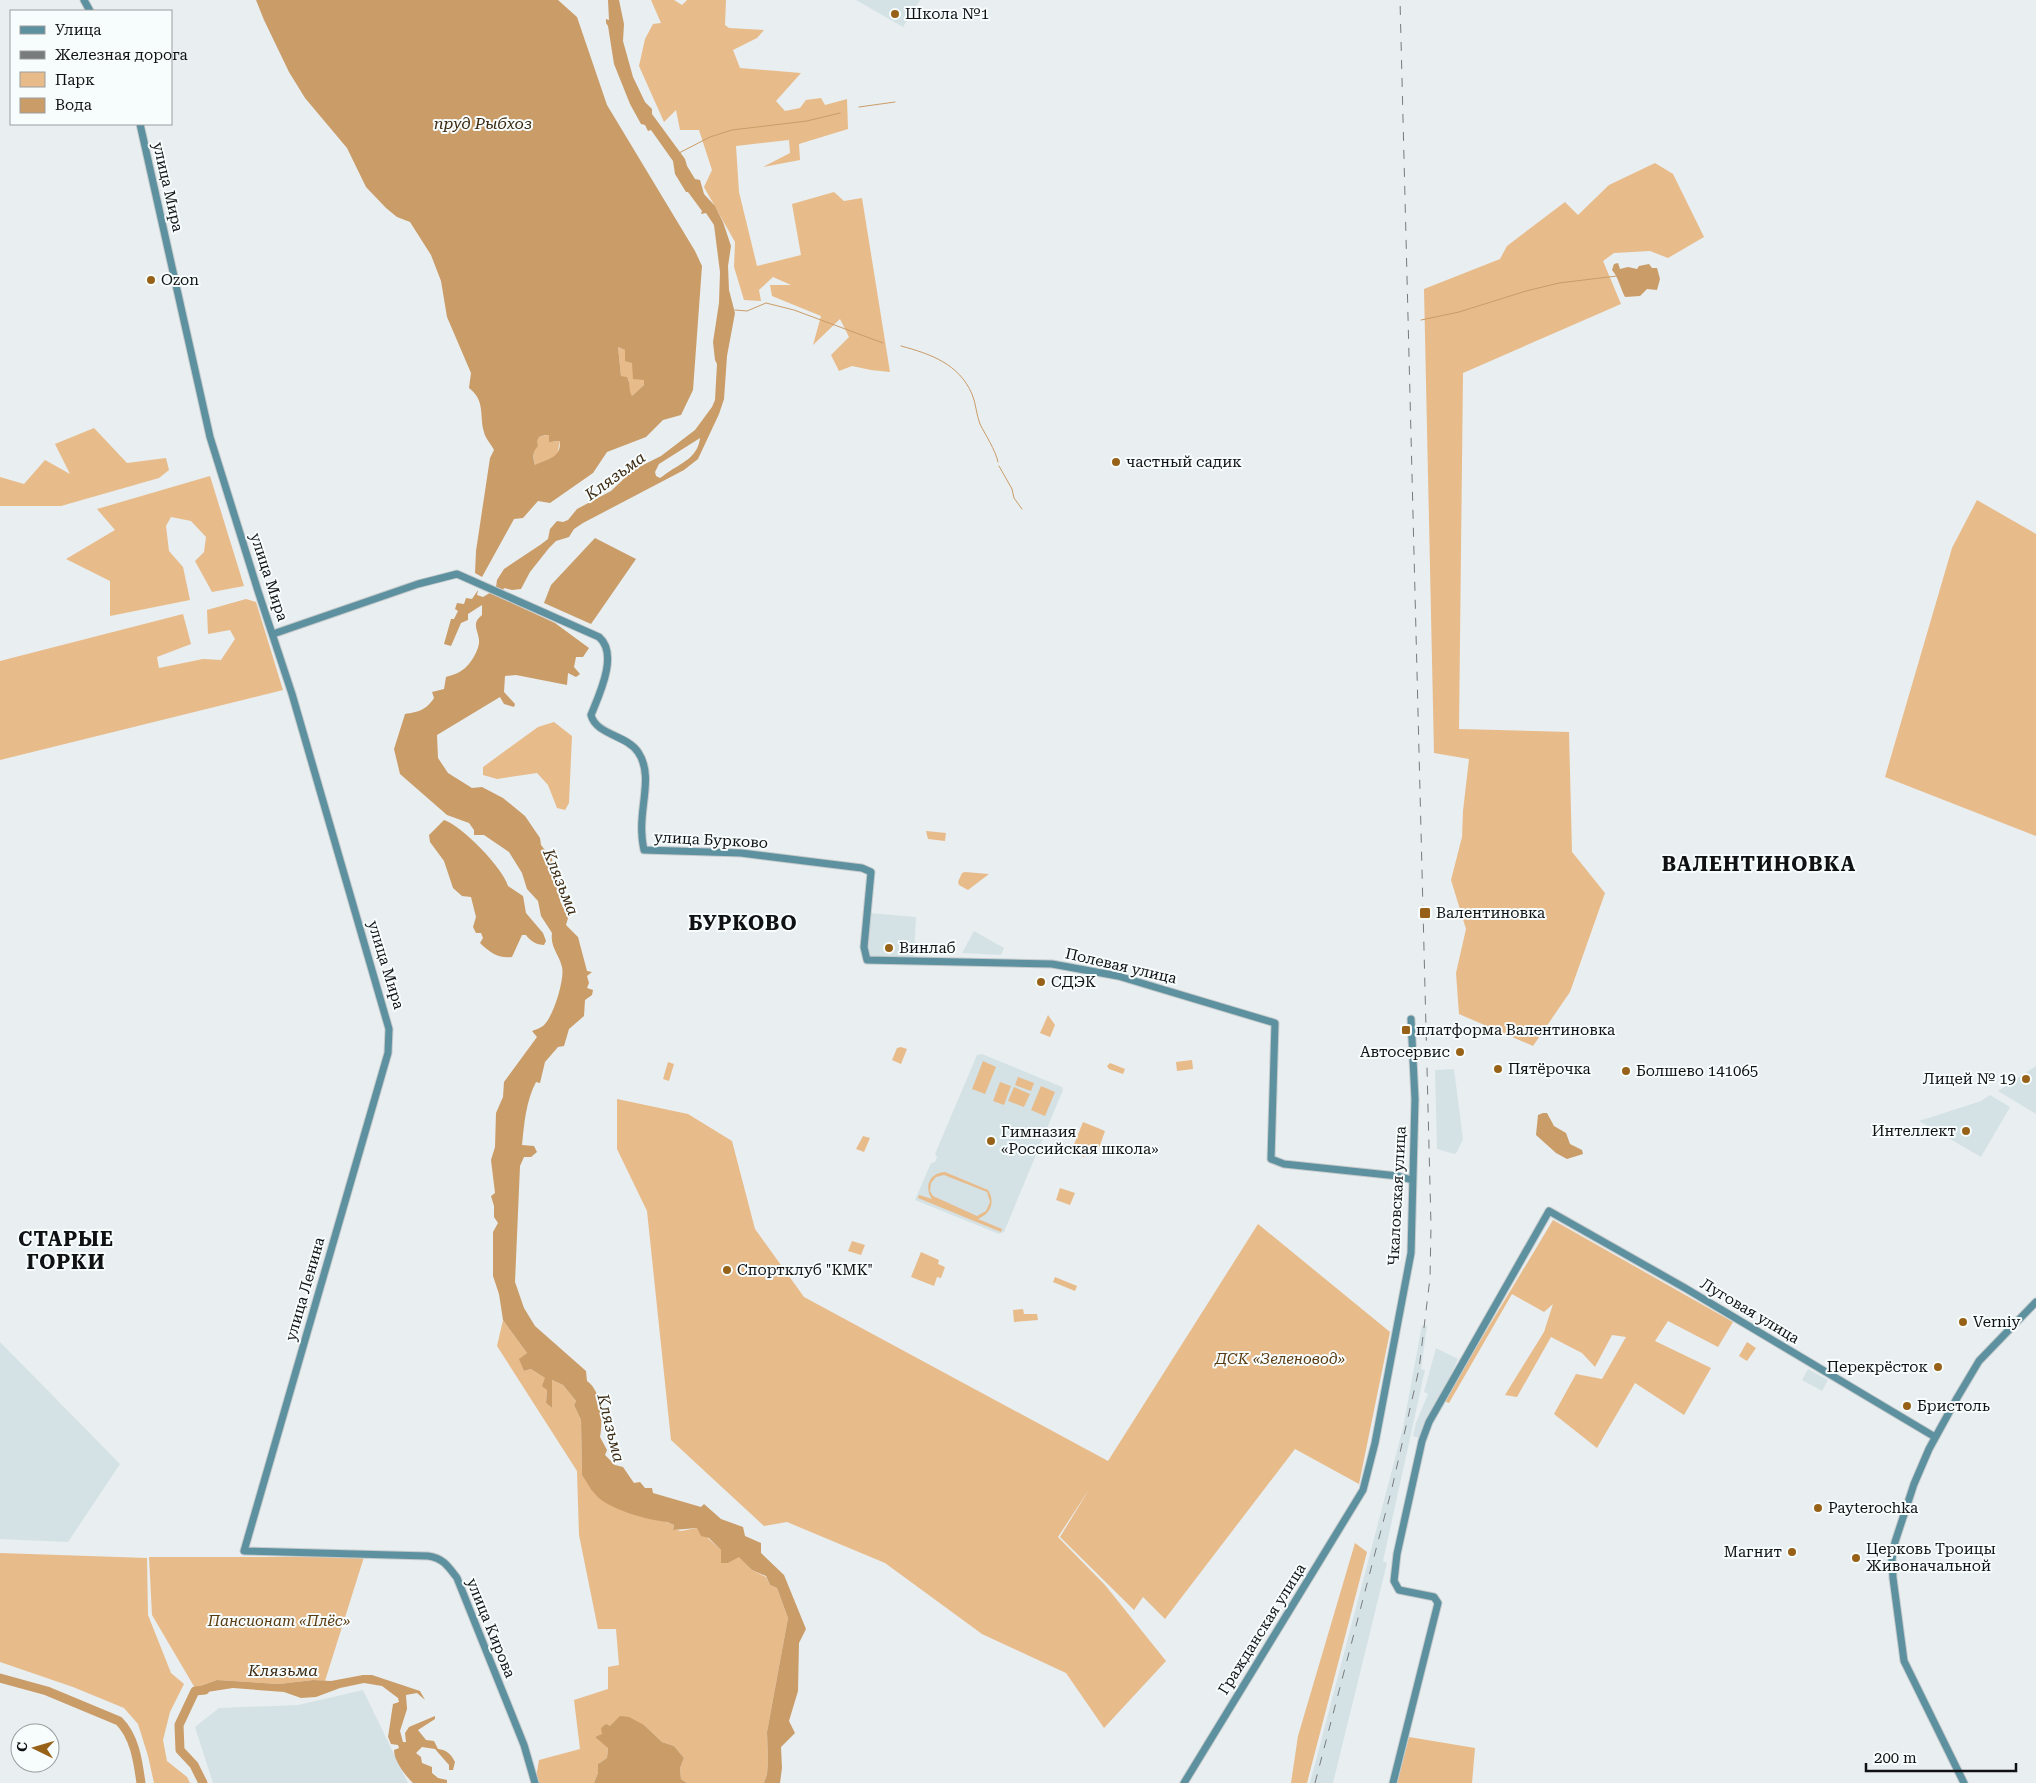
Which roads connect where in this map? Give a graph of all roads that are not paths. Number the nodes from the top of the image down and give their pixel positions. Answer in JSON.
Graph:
{"nodes":[{"id":1,"x":140,"y":125,"type":"edge"},
{"id":2,"x":272,"y":634,"type":"junction"},
{"id":3,"x":867,"y":960,"type":"joint"},
{"id":4,"x":1411,"y":1019,"type":"dead end"},
{"id":5,"x":389,"y":1035,"type":"joint"},
{"id":6,"x":1412,"y":1180,"type":"junction"},
{"id":7,"x":2036,"y":1302,"type":"edge"},
{"id":8,"x":1936,"y":1437,"type":"junction"},
{"id":9,"x":1363,"y":1490,"type":"joint"},
{"id":10,"x":244,"y":1551,"type":"joint"},
{"id":11,"x":535,"y":1783,"type":"edge"},
{"id":12,"x":1184,"y":1783,"type":"edge"},
{"id":13,"x":1393,"y":1783,"type":"edge"},
{"id":14,"x":1964,"y":1783,"type":"edge"}],
"edges":[{"from":1,"to":2,"type":"street","name":"улица Мира"},
{"from":2,"to":3,"type":"street","name":"улица Бурково"},
{"from":2,"to":5,"type":"street","name":"улица Мира"},
{"from":3,"to":6,"type":"street","name":"Полевая улица"},
{"from":4,"to":6,"type":"street","name":"Чкаловская улица"},
{"from":5,"to":10,"type":"street","name":"улица Ленина"},
{"from":6,"to":9,"type":"street","name":"Чкаловская улица"},
{"from":7,"to":8,"type":"street"},
{"from":8,"to":13,"type":"street","name":"Луговая улица"},
{"from":8,"to":14,"type":"street"},
{"from":9,"to":12,"type":"street","name":"Гражданская улица"},
{"from":10,"to":11,"type":"street","name":"улица Кирова"}]}
